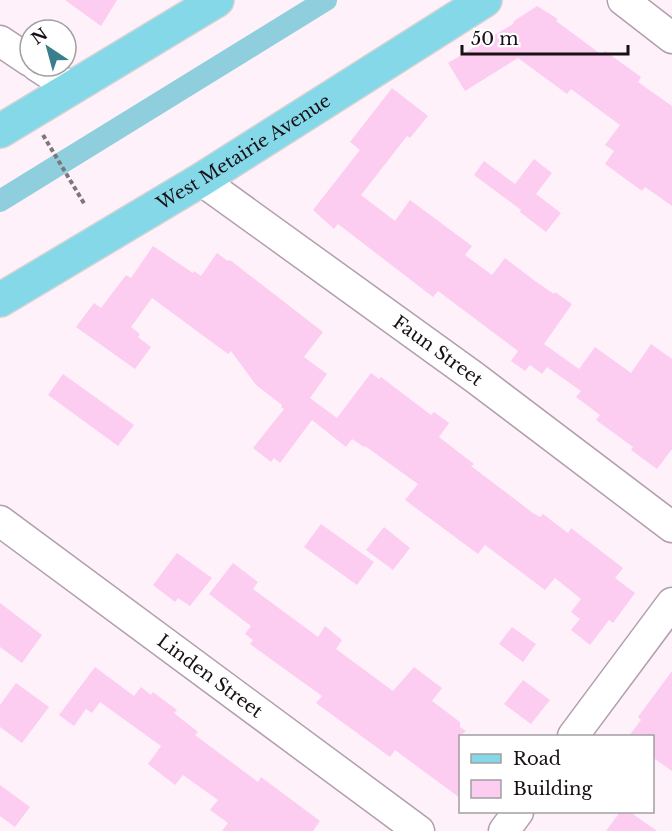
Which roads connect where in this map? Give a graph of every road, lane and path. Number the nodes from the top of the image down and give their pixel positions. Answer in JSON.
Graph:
{"nodes":[{"id":1,"x":217,"y":0,"type":"edge"},
{"id":2,"x":485,"y":0,"type":"edge"},
{"id":3,"x":623,"y":0,"type":"edge"},
{"id":4,"x":672,"y":38,"type":"edge"},
{"id":5,"x":0,"y":41,"type":"edge"},
{"id":6,"x":18,"y":53,"type":"edge"},
{"id":7,"x":56,"y":78,"type":"edge"},
{"id":8,"x":71,"y":88,"type":"junction"},
{"id":9,"x":0,"y":130,"type":"edge"},
{"id":10,"x":42,"y":135,"type":"dead end"},
{"id":11,"x":201,"y":180,"type":"junction"},
{"id":12,"x":85,"y":204,"type":"dead end"},
{"id":13,"x":0,"y":300,"type":"edge"},
{"id":14,"x":0,"y":521,"type":"edge"},
{"id":15,"x":672,"y":527,"type":"edge"},
{"id":16,"x":672,"y":603,"type":"edge"},
{"id":17,"x":574,"y":735,"type":"edge"},
{"id":18,"x":517,"y":813,"type":"edge"},
{"id":19,"x":419,"y":831,"type":"edge"},
{"id":20,"x":504,"y":831,"type":"edge"}],
"edges":[{"from":1,"to":8,"type":"main road"},
{"from":2,"to":11,"type":"main road","name":"West Metairie Avenue"},
{"from":3,"to":4,"type":"street"},
{"from":5,"to":6,"type":"street"},
{"from":7,"to":8,"type":"street"},
{"from":8,"to":9,"type":"main road"},
{"from":10,"to":12,"type":"path"},
{"from":11,"to":13,"type":"main road","name":"West Metairie Avenue"},
{"from":11,"to":15,"type":"street","name":"Faun Street"},
{"from":14,"to":19,"type":"street","name":"Linden Street"},
{"from":16,"to":17,"type":"street"},
{"from":18,"to":20,"type":"street"}]}
